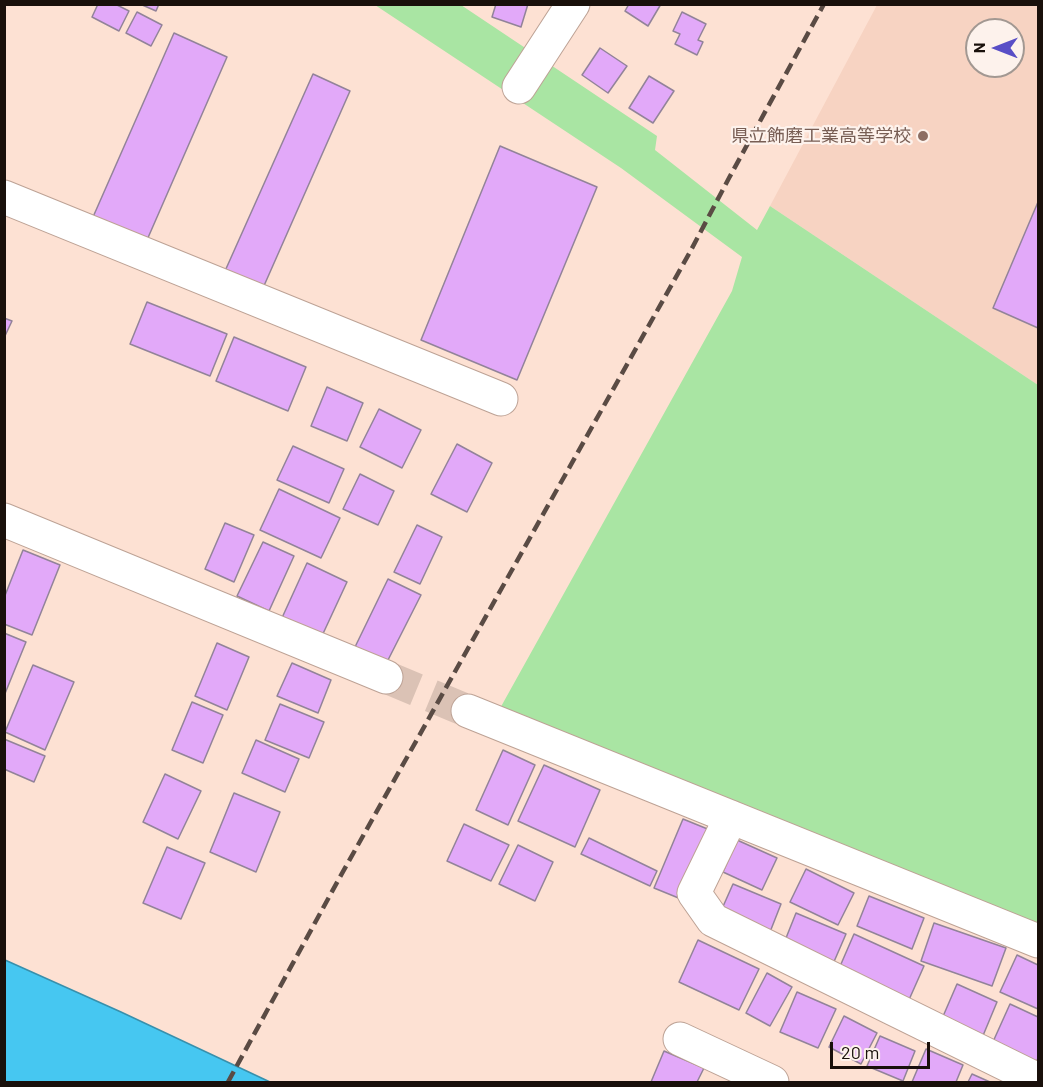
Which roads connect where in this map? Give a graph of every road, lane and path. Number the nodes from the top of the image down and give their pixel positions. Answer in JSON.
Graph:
{"nodes":[{"id":1,"x":573,"y":4,"type":"edge"},
{"id":2,"x":519,"y":87,"type":"dead end"},
{"id":3,"x":4,"y":197,"type":"edge"},
{"id":4,"x":501,"y":399,"type":"dead end"},
{"id":5,"x":4,"y":520,"type":"edge"},
{"id":6,"x":386,"y":677,"type":"tunnel mouth"},
{"id":7,"x":468,"y":711,"type":"tunnel mouth"},
{"id":8,"x":731,"y":817,"type":"junction"},
{"id":9,"x":1038,"y":941,"type":"edge"},
{"id":10,"x":680,"y":1039,"type":"dead end"},
{"id":11,"x":1038,"y":1080,"type":"edge"},
{"id":12,"x":772,"y":1083,"type":"edge"}],
"edges":[{"from":1,"to":2,"type":"street"},
{"from":3,"to":4,"type":"street"},
{"from":5,"to":6,"type":"street"},
{"from":7,"to":8,"type":"street"},
{"from":8,"to":9,"type":"street"},
{"from":8,"to":11,"type":"street"},
{"from":10,"to":12,"type":"street"}]}
